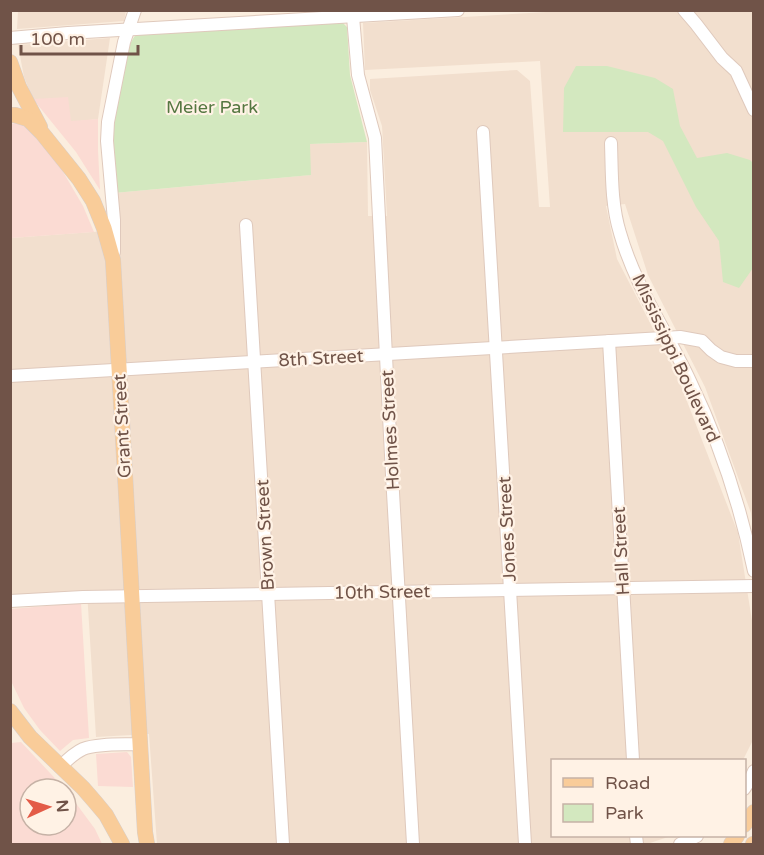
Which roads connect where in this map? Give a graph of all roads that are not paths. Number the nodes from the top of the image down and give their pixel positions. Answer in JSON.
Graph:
{"nodes":[{"id":1,"x":135,"y":10,"type":"edge"},
{"id":2,"x":458,"y":10,"type":"edge"},
{"id":3,"x":684,"y":10,"type":"edge"},
{"id":4,"x":398,"y":12,"type":"edge"},
{"id":5,"x":273,"y":16,"type":"edge"},
{"id":6,"x":353,"y":17,"type":"junction"},
{"id":7,"x":129,"y":30,"type":"junction"},
{"id":8,"x":10,"y":38,"type":"edge"},
{"id":9,"x":10,"y":62,"type":"edge"},
{"id":10,"x":753,"y":110,"type":"edge"},
{"id":11,"x":10,"y":115,"type":"edge"},
{"id":12,"x":483,"y":132,"type":"dead end"},
{"id":13,"x":42,"y":133,"type":"junction"},
{"id":14,"x":611,"y":143,"type":"dead end"},
{"id":15,"x":246,"y":225,"type":"dead end"},
{"id":16,"x":115,"y":292,"type":"junction"},
{"id":17,"x":668,"y":338,"type":"junction"},
{"id":18,"x":609,"y":341,"type":"junction"},
{"id":19,"x":496,"y":348,"type":"junction"},
{"id":20,"x":386,"y":354,"type":"junction"},
{"id":21,"x":753,"y":361,"type":"edge"},
{"id":22,"x":255,"y":362,"type":"junction"},
{"id":23,"x":119,"y":370,"type":"junction"},
{"id":24,"x":10,"y":376,"type":"edge"},
{"id":25,"x":753,"y":571,"type":"edge"},
{"id":26,"x":753,"y":586,"type":"edge"},
{"id":27,"x":624,"y":588,"type":"junction"},
{"id":28,"x":510,"y":590,"type":"junction"},
{"id":29,"x":399,"y":592,"type":"junction"},
{"id":30,"x":269,"y":594,"type":"junction"},
{"id":31,"x":131,"y":596,"type":"junction"},
{"id":32,"x":10,"y":601,"type":"edge"},
{"id":33,"x":10,"y":711,"type":"edge"},
{"id":34,"x":141,"y":744,"type":"junction"},
{"id":35,"x":633,"y":759,"type":"edge"},
{"id":36,"x":60,"y":767,"type":"junction"},
{"id":37,"x":753,"y":771,"type":"edge"},
{"id":38,"x":746,"y":786,"type":"edge"},
{"id":39,"x":695,"y":837,"type":"edge"},
{"id":40,"x":122,"y":844,"type":"edge"},
{"id":41,"x":147,"y":844,"type":"edge"},
{"id":42,"x":283,"y":844,"type":"edge"},
{"id":43,"x":413,"y":844,"type":"edge"},
{"id":44,"x":525,"y":844,"type":"edge"},
{"id":45,"x":680,"y":844,"type":"edge"}],
"edges":[{"from":1,"to":7,"type":"street","name":"Grant Street"},
{"from":2,"to":4,"type":"street"},
{"from":3,"to":10,"type":"street"},
{"from":4,"to":6,"type":"street"},
{"from":5,"to":6,"type":"street"},
{"from":5,"to":7,"type":"street"},
{"from":6,"to":20,"type":"street","name":"Holmes Street"},
{"from":7,"to":8,"type":"street"},
{"from":7,"to":16,"type":"street","name":"Grant Street"},
{"from":9,"to":13,"type":"main road"},
{"from":11,"to":13,"type":"main road"},
{"from":12,"to":19,"type":"street","name":"Jones Street"},
{"from":13,"to":16,"type":"main road"},
{"from":14,"to":17,"type":"street","name":"Mississippi Boulevard"},
{"from":15,"to":22,"type":"street","name":"Brown Street"},
{"from":16,"to":23,"type":"main road","name":"Grant Street"},
{"from":17,"to":18,"type":"street","name":"8th Street"},
{"from":17,"to":21,"type":"street","name":"8th Street"},
{"from":17,"to":25,"type":"street","name":"Mississippi Boulevard"},
{"from":18,"to":19,"type":"street","name":"8th Street"},
{"from":18,"to":27,"type":"street","name":"Hall Street"},
{"from":19,"to":20,"type":"street","name":"8th Street"},
{"from":19,"to":28,"type":"street","name":"Jones Street"},
{"from":20,"to":22,"type":"street","name":"8th Street"},
{"from":20,"to":29,"type":"street","name":"Holmes Street"},
{"from":22,"to":23,"type":"street","name":"8th Street"},
{"from":22,"to":30,"type":"street","name":"Brown Street"},
{"from":23,"to":24,"type":"street","name":"8th Street"},
{"from":23,"to":31,"type":"main road","name":"Grant Street"},
{"from":26,"to":27,"type":"street","name":"10th Street"},
{"from":27,"to":28,"type":"street","name":"10th Street"},
{"from":27,"to":35,"type":"street","name":"Hall Street"},
{"from":28,"to":29,"type":"street","name":"10th Street"},
{"from":28,"to":44,"type":"street","name":"Jones Street"},
{"from":29,"to":30,"type":"street","name":"10th Street"},
{"from":29,"to":43,"type":"street","name":"Holmes Street"},
{"from":30,"to":31,"type":"street","name":"10th Street"},
{"from":30,"to":42,"type":"street","name":"Brown Street"},
{"from":31,"to":32,"type":"street","name":"10th Street"},
{"from":31,"to":34,"type":"main road","name":"Grant Street"},
{"from":33,"to":36,"type":"main road"},
{"from":34,"to":36,"type":"street"},
{"from":34,"to":41,"type":"main road","name":"Grant Street"},
{"from":36,"to":40,"type":"main road"},
{"from":37,"to":38,"type":"street"},
{"from":39,"to":45,"type":"street"}]}
